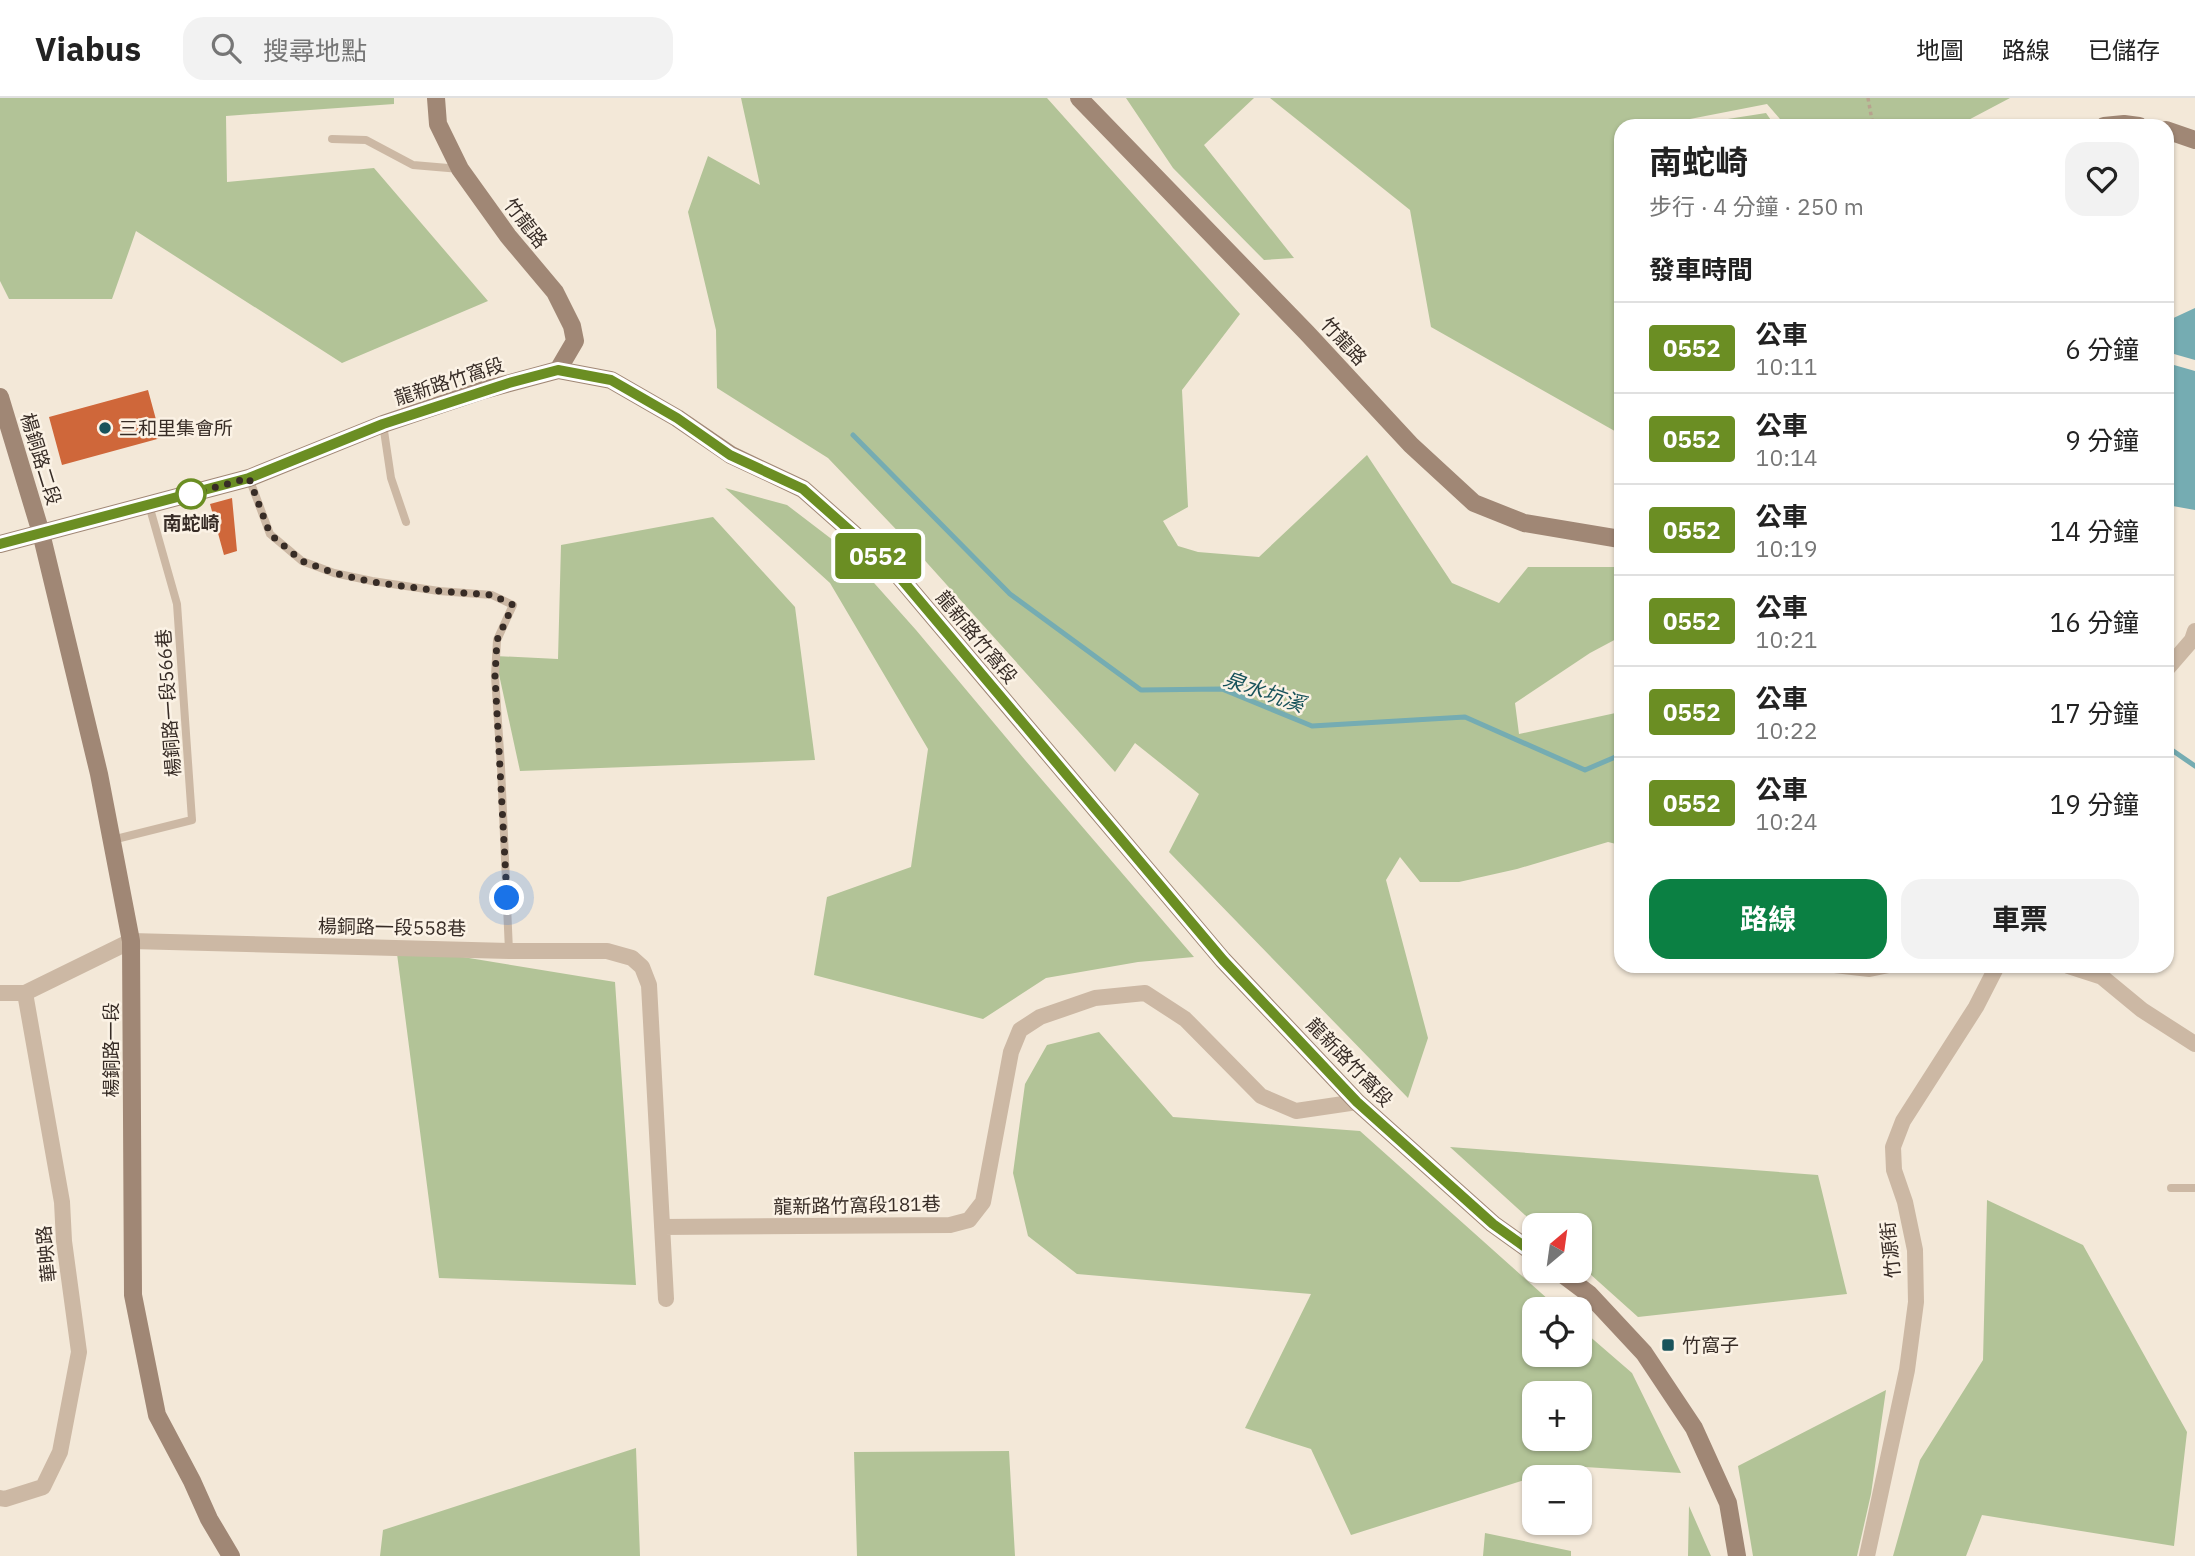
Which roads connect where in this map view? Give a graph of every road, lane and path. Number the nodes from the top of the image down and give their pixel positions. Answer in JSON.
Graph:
{"nodes":[{"id":1,"x":436,"y":98,"type":"edge"},
{"id":2,"x":1079,"y":98,"type":"edge"},
{"id":3,"x":1868,"y":98,"type":"edge"},
{"id":4,"x":1872,"y":119,"type":"edge"},
{"id":5,"x":2174,"y":133,"type":"edge"},
{"id":6,"x":332,"y":139,"type":"dead end"},
{"id":7,"x":2195,"y":140,"type":"edge"},
{"id":8,"x":460,"y":169,"type":"junction"},
{"id":9,"x":558,"y":370,"type":"junction"},
{"id":10,"x":0,"y":397,"type":"edge"},
{"id":11,"x":383,"y":424,"type":"junction"},
{"id":12,"x":249,"y":478,"type":"junction"},
{"id":13,"x":149,"y":505,"type":"junction"},
{"id":14,"x":407,"y":522,"type":"dead end"},
{"id":15,"x":41,"y":533,"type":"junction"},
{"id":16,"x":1614,"y":538,"type":"edge"},
{"id":17,"x":0,"y":544,"type":"edge"},
{"id":18,"x":2195,"y":631,"type":"edge"},
{"id":19,"x":2174,"y":661,"type":"edge"},
{"id":20,"x":111,"y":840,"type":"junction"},
{"id":21,"x":131,"y":941,"type":"junction"},
{"id":22,"x":509,"y":951,"type":"junction"},
{"id":23,"x":1993,"y":973,"type":"edge"},
{"id":24,"x":2090,"y":973,"type":"edge"},
{"id":25,"x":0,"y":993,"type":"edge"},
{"id":26,"x":24,"y":993,"type":"junction"},
{"id":27,"x":2195,"y":1045,"type":"edge"},
{"id":28,"x":1357,"y":1102,"type":"junction"},
{"id":29,"x":2171,"y":1188,"type":"dead end"},
{"id":30,"x":2195,"y":1188,"type":"edge"},
{"id":31,"x":662,"y":1227,"type":"junction"},
{"id":32,"x":1522,"y":1245,"type":"edge"},
{"id":33,"x":1574,"y":1283,"type":"edge"},
{"id":34,"x":667,"y":1299,"type":"dead end"},
{"id":35,"x":0,"y":1499,"type":"edge"},
{"id":36,"x":231,"y":1556,"type":"edge"},
{"id":37,"x":1737,"y":1556,"type":"edge"},
{"id":38,"x":1867,"y":1556,"type":"edge"}],
"edges":[{"from":1,"to":8,"type":"street","name":"竹龍路"},
{"from":2,"to":16,"type":"street","name":"竹龍路"},
{"from":3,"to":4,"type":"path"},
{"from":5,"to":7,"type":"street"},
{"from":6,"to":8,"type":"lane"},
{"from":8,"to":9,"type":"street","name":"竹龍路"},
{"from":9,"to":11,"type":"street","name":"龍新路竹窩段"},
{"from":9,"to":28,"type":"street","name":"龍新路竹窩段"},
{"from":10,"to":15,"type":"street","name":"楊銅路二段"},
{"from":11,"to":12,"type":"street","name":"龍新路竹窩段"},
{"from":11,"to":14,"type":"lane"},
{"from":12,"to":13,"type":"street","name":"龍新路竹窩段"},
{"from":12,"to":22,"type":"lane"},
{"from":13,"to":15,"type":"street","name":"龍新路竹窩段"},
{"from":13,"to":20,"type":"lane","name":"楊銅路一段566巷"},
{"from":15,"to":17,"type":"street","name":"龍新路竹窩段"},
{"from":15,"to":20,"type":"street","name":"楊銅路一段"},
{"from":18,"to":19,"type":"street"},
{"from":20,"to":21,"type":"street","name":"楊銅路一段"},
{"from":21,"to":22,"type":"street","name":"楊銅路一段558巷"},
{"from":21,"to":26,"type":"street","name":"楊銅路一段558巷"},
{"from":21,"to":36,"type":"street","name":"楊銅路一段"},
{"from":22,"to":31,"type":"street","name":"楊銅路一段558巷"},
{"from":23,"to":38,"type":"street","name":"竹源街"},
{"from":24,"to":27,"type":"street"},
{"from":25,"to":26,"type":"street"},
{"from":26,"to":35,"type":"street","name":"華映路"},
{"from":28,"to":31,"type":"street","name":"龍新路竹窩段181巷"},
{"from":28,"to":32,"type":"street","name":"龍新路竹窩段"},
{"from":29,"to":30,"type":"lane"},
{"from":31,"to":34,"type":"street","name":"楊銅路一段558巷"},
{"from":33,"to":37,"type":"street"}]}
